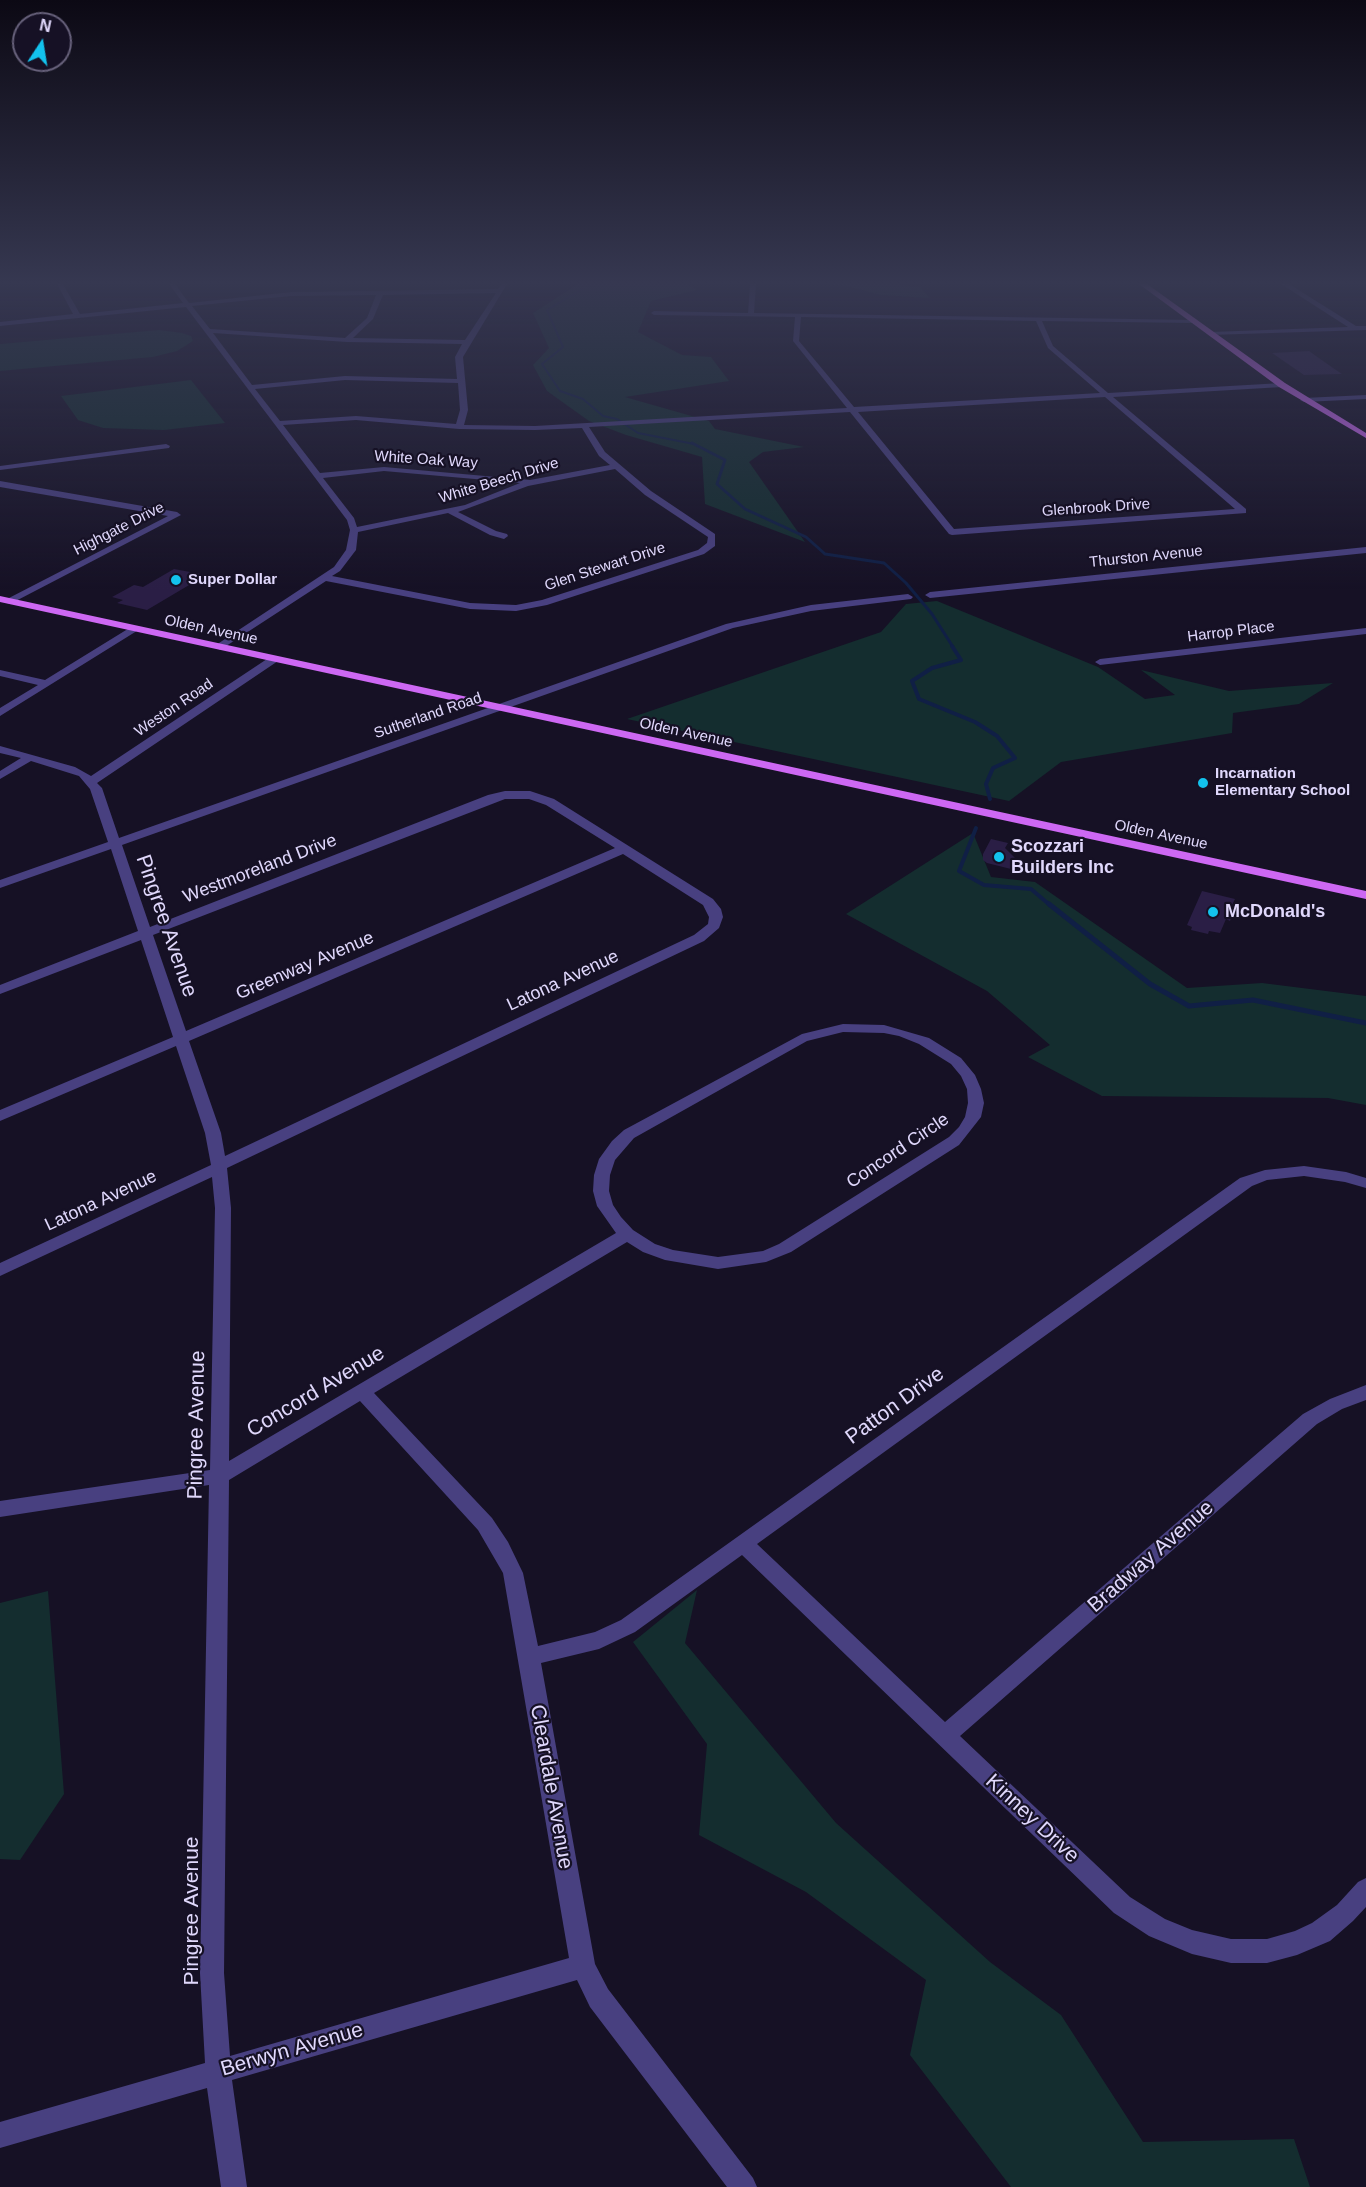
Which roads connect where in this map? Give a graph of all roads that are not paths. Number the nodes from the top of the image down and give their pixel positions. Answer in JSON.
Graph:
{"nodes":[{"id":1,"x":261,"y":386,"type":"edge"},
{"id":2,"x":462,"y":386,"type":"edge"},
{"id":3,"x":833,"y":386,"type":"edge"},
{"id":4,"x":1096,"y":386,"type":"edge"},
{"id":5,"x":1263,"y":386,"type":"edge"},
{"id":6,"x":1284,"y":386,"type":"edge"},
{"id":7,"x":250,"y":387,"type":"joint"},
{"id":8,"x":1107,"y":395,"type":"junction"},
{"id":9,"x":1366,"y":397,"type":"edge"},
{"id":10,"x":1304,"y":400,"type":"junction"},
{"id":11,"x":853,"y":410,"type":"junction"},
{"id":12,"x":277,"y":423,"type":"junction"},
{"id":13,"x":584,"y":425,"type":"junction"},
{"id":14,"x":459,"y":427,"type":"junction"},
{"id":15,"x":1366,"y":436,"type":"edge"},
{"id":16,"x":166,"y":446,"type":"dead end"},
{"id":17,"x":617,"y":466,"type":"junction"},
{"id":18,"x":0,"y":468,"type":"edge"},
{"id":19,"x":317,"y":476,"type":"junction"},
{"id":20,"x":534,"y":482,"type":"junction"},
{"id":21,"x":0,"y":484,"type":"edge"},
{"id":22,"x":450,"y":511,"type":"junction"},
{"id":23,"x":354,"y":530,"type":"junction"},
{"id":24,"x":504,"y":536,"type":"dead end"},
{"id":25,"x":1366,"y":550,"type":"edge"},
{"id":26,"x":327,"y":578,"type":"junction"},
{"id":27,"x":930,"y":595,"type":"dead end"},
{"id":28,"x":908,"y":597,"type":"dead end"},
{"id":29,"x":5,"y":600,"type":"edge"},
{"id":30,"x":135,"y":629,"type":"junction"},
{"id":31,"x":1366,"y":631,"type":"edge"},
{"id":32,"x":220,"y":647,"type":"junction"},
{"id":33,"x":274,"y":659,"type":"junction"},
{"id":34,"x":1100,"y":662,"type":"dead end"},
{"id":35,"x":0,"y":674,"type":"edge"},
{"id":36,"x":47,"y":684,"type":"junction"},
{"id":37,"x":498,"y":707,"type":"junction"},
{"id":38,"x":0,"y":713,"type":"edge"},
{"id":39,"x":0,"y":749,"type":"edge"},
{"id":40,"x":29,"y":758,"type":"junction"},
{"id":41,"x":0,"y":776,"type":"edge"},
{"id":42,"x":92,"y":781,"type":"junction"},
{"id":43,"x":536,"y":797,"type":"joint"},
{"id":44,"x":114,"y":843,"type":"junction"},
{"id":45,"x":624,"y":849,"type":"junction"},
{"id":46,"x":0,"y":884,"type":"edge"},
{"id":47,"x":1366,"y":895,"type":"edge"},
{"id":48,"x":145,"y":933,"type":"junction"},
{"id":49,"x":0,"y":990,"type":"edge"},
{"id":50,"x":181,"y":1039,"type":"junction"},
{"id":51,"x":0,"y":1116,"type":"edge"},
{"id":52,"x":219,"y":1166,"type":"junction"},
{"id":53,"x":1366,"y":1183,"type":"edge"},
{"id":54,"x":627,"y":1234,"type":"junction"},
{"id":55,"x":0,"y":1269,"type":"edge"},
{"id":56,"x":362,"y":1391,"type":"junction"},
{"id":57,"x":1366,"y":1392,"type":"edge"},
{"id":58,"x":219,"y":1476,"type":"junction"},
{"id":59,"x":0,"y":1509,"type":"edge"},
{"id":60,"x":743,"y":1544,"type":"junction"},
{"id":61,"x":529,"y":1657,"type":"junction"},
{"id":62,"x":944,"y":1736,"type":"junction"},
{"id":63,"x":1366,"y":1890,"type":"edge"},
{"id":64,"x":583,"y":1966,"type":"junction"},
{"id":65,"x":219,"y":2071,"type":"junction"},
{"id":66,"x":0,"y":2134,"type":"edge"},
{"id":67,"x":234,"y":2187,"type":"edge"},
{"id":68,"x":744,"y":2187,"type":"edge"}],
"edges":[{"from":1,"to":7,"type":"street"},
{"from":2,"to":14,"type":"street"},
{"from":3,"to":11,"type":"street"},
{"from":4,"to":8,"type":"street"},
{"from":5,"to":8,"type":"street"},
{"from":6,"to":10,"type":"main road"},
{"from":7,"to":12,"type":"street"},
{"from":8,"to":11,"type":"street"},
{"from":8,"to":11,"type":"street","name":"Glenbrook Drive"},
{"from":9,"to":10,"type":"street"},
{"from":10,"to":15,"type":"main road"},
{"from":11,"to":13,"type":"street"},
{"from":12,"to":14,"type":"street"},
{"from":12,"to":19,"type":"street"},
{"from":13,"to":14,"type":"street"},
{"from":13,"to":17,"type":"street","name":"Glen Stewart Drive"},
{"from":16,"to":18,"type":"street"},
{"from":17,"to":20,"type":"street","name":"White Beech Drive"},
{"from":17,"to":26,"type":"street","name":"Glen Stewart Drive"},
{"from":19,"to":20,"type":"street","name":"White Oak Way"},
{"from":19,"to":23,"type":"street"},
{"from":20,"to":22,"type":"street","name":"White Beech Drive"},
{"from":21,"to":29,"type":"street","name":"Highgate Drive"},
{"from":22,"to":23,"type":"street","name":"White Beech Drive"},
{"from":22,"to":24,"type":"street"},
{"from":23,"to":26,"type":"street"},
{"from":25,"to":27,"type":"street","name":"Thurston Avenue"},
{"from":26,"to":32,"type":"street"},
{"from":28,"to":37,"type":"street","name":"Sutherland Road"},
{"from":29,"to":30,"type":"main road","name":"Olden Avenue"},
{"from":30,"to":32,"type":"main road","name":"Olden Avenue"},
{"from":30,"to":36,"type":"street"},
{"from":31,"to":34,"type":"street","name":"Harrop Place"},
{"from":32,"to":33,"type":"main road","name":"Olden Avenue"},
{"from":33,"to":37,"type":"main road","name":"Olden Avenue"},
{"from":33,"to":42,"type":"street","name":"Weston Road"},
{"from":35,"to":36,"type":"street"},
{"from":36,"to":38,"type":"street"},
{"from":37,"to":44,"type":"street","name":"Sutherland Road"},
{"from":37,"to":47,"type":"main road","name":"Olden Avenue"},
{"from":39,"to":40,"type":"street"},
{"from":40,"to":41,"type":"street"},
{"from":40,"to":42,"type":"street"},
{"from":42,"to":44,"type":"street","name":"Pingree Avenue"},
{"from":43,"to":45,"type":"street","name":"Latona Avenue"},
{"from":43,"to":48,"type":"street","name":"Westmoreland Drive"},
{"from":44,"to":46,"type":"street","name":"Sutherland Road"},
{"from":44,"to":48,"type":"street","name":"Pingree Avenue"},
{"from":45,"to":50,"type":"street","name":"Greenway Avenue"},
{"from":45,"to":52,"type":"street","name":"Latona Avenue"},
{"from":48,"to":49,"type":"street","name":"Westmoreland Drive"},
{"from":48,"to":50,"type":"street","name":"Pingree Avenue"},
{"from":50,"to":51,"type":"street","name":"Greenway Avenue"},
{"from":50,"to":52,"type":"street","name":"Pingree Avenue"},
{"from":52,"to":55,"type":"street","name":"Latona Avenue"},
{"from":52,"to":58,"type":"street","name":"Pingree Avenue"},
{"from":53,"to":60,"type":"street","name":"Patton Drive"},
{"from":54,"to":54,"type":"street","name":"Concord Circle"},
{"from":54,"to":56,"type":"street","name":"Concord Avenue"},
{"from":56,"to":58,"type":"street","name":"Concord Avenue"},
{"from":56,"to":61,"type":"street","name":"Cleardale Avenue"},
{"from":57,"to":62,"type":"street","name":"Bradway Avenue"},
{"from":58,"to":59,"type":"street","name":"Concord Avenue"},
{"from":58,"to":65,"type":"street","name":"Pingree Avenue"},
{"from":60,"to":61,"type":"street","name":"Patton Drive"},
{"from":60,"to":62,"type":"street","name":"Kinney Drive"},
{"from":61,"to":64,"type":"street","name":"Cleardale Avenue"},
{"from":62,"to":63,"type":"street","name":"Kinney Drive"},
{"from":64,"to":65,"type":"street","name":"Berwyn Avenue"},
{"from":64,"to":68,"type":"street","name":"Cleardale Avenue"},
{"from":65,"to":66,"type":"street","name":"Berwyn Avenue"},
{"from":65,"to":67,"type":"street","name":"Pingree Avenue"}]}
